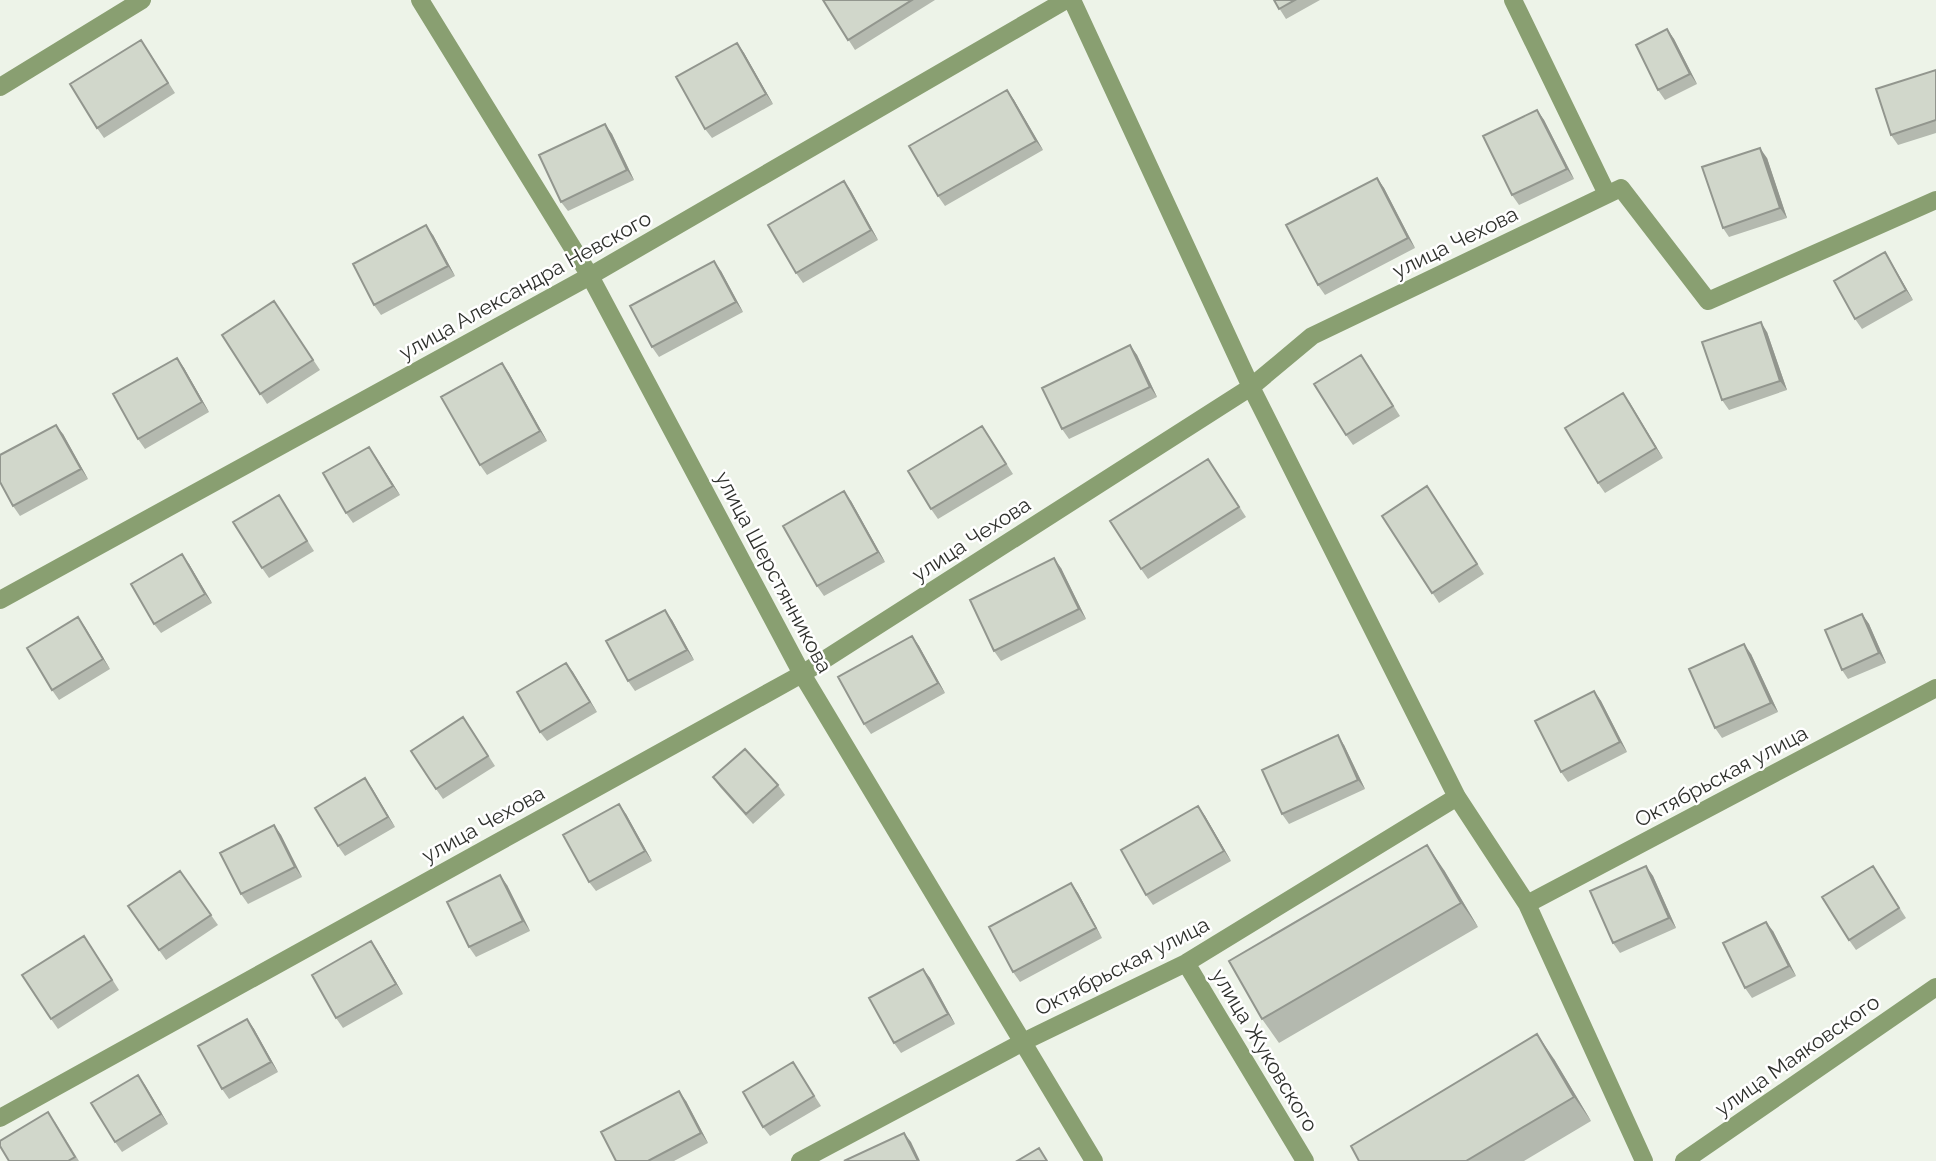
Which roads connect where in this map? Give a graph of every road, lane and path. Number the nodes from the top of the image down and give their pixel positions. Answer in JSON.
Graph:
{"nodes":[{"id":1,"x":142,"y":0,"type":"edge"},
{"id":2,"x":420,"y":0,"type":"edge"},
{"id":3,"x":1066,"y":0,"type":"edge"},
{"id":4,"x":1072,"y":0,"type":"edge"},
{"id":5,"x":1513,"y":0,"type":"edge"},
{"id":6,"x":0,"y":87,"type":"edge"},
{"id":7,"x":1608,"y":194,"type":"junction"},
{"id":8,"x":1936,"y":200,"type":"edge"},
{"id":9,"x":590,"y":276,"type":"junction"},
{"id":10,"x":1251,"y":387,"type":"junction"},
{"id":11,"x":0,"y":600,"type":"edge"},
{"id":12,"x":802,"y":674,"type":"junction"},
{"id":13,"x":1936,"y":688,"type":"edge"},
{"id":14,"x":1457,"y":797,"type":"junction"},
{"id":15,"x":1527,"y":904,"type":"junction"},
{"id":16,"x":1186,"y":963,"type":"junction"},
{"id":17,"x":1936,"y":987,"type":"edge"},
{"id":18,"x":1025,"y":1041,"type":"junction"},
{"id":19,"x":0,"y":1118,"type":"edge"},
{"id":20,"x":800,"y":1161,"type":"edge"},
{"id":21,"x":1094,"y":1161,"type":"edge"},
{"id":22,"x":1305,"y":1161,"type":"edge"},
{"id":23,"x":1644,"y":1161,"type":"edge"},
{"id":24,"x":1684,"y":1161,"type":"edge"}],
"edges":[{"from":1,"to":6,"type":"street"},
{"from":2,"to":9,"type":"street","name":"улица Шерстянникова"},
{"from":3,"to":9,"type":"street","name":"улица Александра Невского"},
{"from":4,"to":10,"type":"street"},
{"from":5,"to":7,"type":"street"},
{"from":7,"to":8,"type":"street"},
{"from":7,"to":10,"type":"street","name":"улица Чехова"},
{"from":9,"to":11,"type":"street","name":"улица Александра Невского"},
{"from":9,"to":12,"type":"street","name":"улица Шерстянникова"},
{"from":10,"to":12,"type":"street","name":"улица Чехова"},
{"from":10,"to":14,"type":"street"},
{"from":12,"to":18,"type":"street","name":"улица Шерстянникова"},
{"from":12,"to":19,"type":"street","name":"улица Чехова"},
{"from":13,"to":15,"type":"street","name":"Октябрьская улица"},
{"from":14,"to":15,"type":"street"},
{"from":14,"to":16,"type":"street","name":"Октябрьская улица"},
{"from":15,"to":23,"type":"street"},
{"from":16,"to":18,"type":"street","name":"Октябрьская улица"},
{"from":16,"to":22,"type":"street","name":"улица Жуковского"},
{"from":17,"to":24,"type":"street","name":"улица Маяковского"},
{"from":18,"to":20,"type":"street","name":"Октябрьская улица"},
{"from":18,"to":21,"type":"street","name":"улица Шерстянникова"}]}
